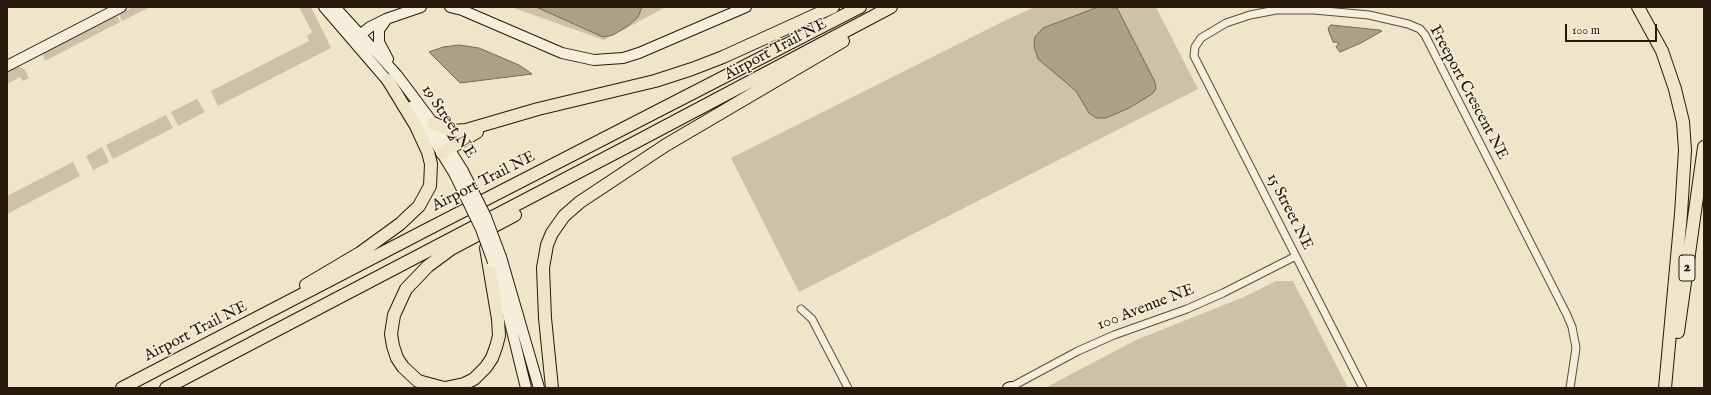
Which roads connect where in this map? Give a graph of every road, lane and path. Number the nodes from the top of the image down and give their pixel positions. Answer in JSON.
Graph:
{"nodes":[{"id":1,"x":122,"y":7,"type":"edge"},
{"id":2,"x":324,"y":7,"type":"edge"},
{"id":3,"x":335,"y":7,"type":"edge"},
{"id":4,"x":421,"y":7,"type":"edge"},
{"id":5,"x":450,"y":7,"type":"edge"},
{"id":6,"x":746,"y":7,"type":"edge"},
{"id":7,"x":833,"y":7,"type":"edge"},
{"id":8,"x":860,"y":7,"type":"edge"},
{"id":9,"x":891,"y":7,"type":"edge"},
{"id":10,"x":900,"y":7,"type":"edge"},
{"id":11,"x":1638,"y":7,"type":"edge"},
{"id":12,"x":1647,"y":7,"type":"edge"},
{"id":13,"x":388,"y":18,"type":"junction"},
{"id":14,"x":356,"y":38,"type":"junction"},
{"id":15,"x":1195,"y":47,"type":"joint"},
{"id":16,"x":7,"y":66,"type":"edge"},
{"id":17,"x":392,"y":77,"type":"junction"},
{"id":18,"x":498,"y":122,"type":"junction"},
{"id":19,"x":1683,"y":122,"type":"junction"},
{"id":20,"x":433,"y":123,"type":"junction"},
{"id":21,"x":634,"y":143,"type":"junction"},
{"id":22,"x":1704,"y":147,"type":"edge"},
{"id":23,"x":446,"y":151,"type":"junction"},
{"id":24,"x":459,"y":173,"type":"junction"},
{"id":25,"x":484,"y":235,"type":"joint"},
{"id":26,"x":1296,"y":256,"type":"junction"},
{"id":27,"x":494,"y":261,"type":"junction"},
{"id":28,"x":801,"y":309,"type":"dead end"},
{"id":29,"x":243,"y":326,"type":"junction"},
{"id":30,"x":198,"y":371,"type":"junction"},
{"id":31,"x":122,"y":388,"type":"edge"},
{"id":32,"x":166,"y":388,"type":"edge"},
{"id":33,"x":172,"y":388,"type":"edge"},
{"id":34,"x":444,"y":388,"type":"edge"},
{"id":35,"x":526,"y":388,"type":"edge"},
{"id":36,"x":539,"y":388,"type":"edge"},
{"id":37,"x":552,"y":388,"type":"edge"},
{"id":38,"x":848,"y":388,"type":"edge"},
{"id":39,"x":1010,"y":388,"type":"edge"},
{"id":40,"x":1363,"y":388,"type":"edge"},
{"id":41,"x":1570,"y":388,"type":"edge"},
{"id":42,"x":1665,"y":388,"type":"edge"},
{"id":43,"x":1668,"y":388,"type":"edge"}],
"edges":[{"from":1,"to":16,"type":"street"},
{"from":2,"to":14,"type":"street","name":"19 Street NE"},
{"from":3,"to":14,"type":"street","name":"19 Street NE"},
{"from":4,"to":13,"type":"street"},
{"from":5,"to":6,"type":"street"},
{"from":7,"to":18,"type":"highway"},
{"from":8,"to":29,"type":"highway","name":"Airport Trail NE"},
{"from":9,"to":21,"type":"highway","name":"Airport Trail NE"},
{"from":10,"to":37,"type":"highway"},
{"from":11,"to":19,"type":"highway"},
{"from":12,"to":19,"type":"highway"},
{"from":13,"to":14,"type":"street"},
{"from":13,"to":17,"type":"street"},
{"from":14,"to":17,"type":"street","name":"19 Street NE"},
{"from":15,"to":26,"type":"street","name":"15 Street NE"},
{"from":15,"to":41,"type":"street","name":"Freeport Crescent NE"},
{"from":17,"to":20,"type":"street","name":"19 Street NE"},
{"from":17,"to":23,"type":"street","name":"19 Street NE"},
{"from":17,"to":29,"type":"highway"},
{"from":18,"to":20,"type":"highway"},
{"from":18,"to":23,"type":"highway"},
{"from":19,"to":42,"type":"highway"},
{"from":20,"to":23,"type":"street","name":"19 Street NE"},
{"from":21,"to":30,"type":"highway","name":"Airport Trail NE"},
{"from":21,"to":34,"type":"highway"},
{"from":22,"to":43,"type":"highway","number":"2"},
{"from":23,"to":24,"type":"street","name":"19 Street NE"},
{"from":24,"to":25,"type":"street","name":"19 Street NE","bridge":true},
{"from":24,"to":27,"type":"street","name":"19 Street NE","bridge":true},
{"from":25,"to":27,"type":"highway","bridge":true},
{"from":26,"to":39,"type":"street","name":"100 Avenue NE"},
{"from":26,"to":40,"type":"street","name":"15 Street NE"},
{"from":27,"to":34,"type":"highway"},
{"from":27,"to":35,"type":"street","name":"19 Street NE"},
{"from":27,"to":36,"type":"street","name":"19 Street NE"},
{"from":28,"to":38,"type":"street"},
{"from":29,"to":31,"type":"highway","name":"Airport Trail NE"},
{"from":30,"to":32,"type":"highway","name":"Airport Trail NE"},
{"from":30,"to":33,"type":"highway"}]}
